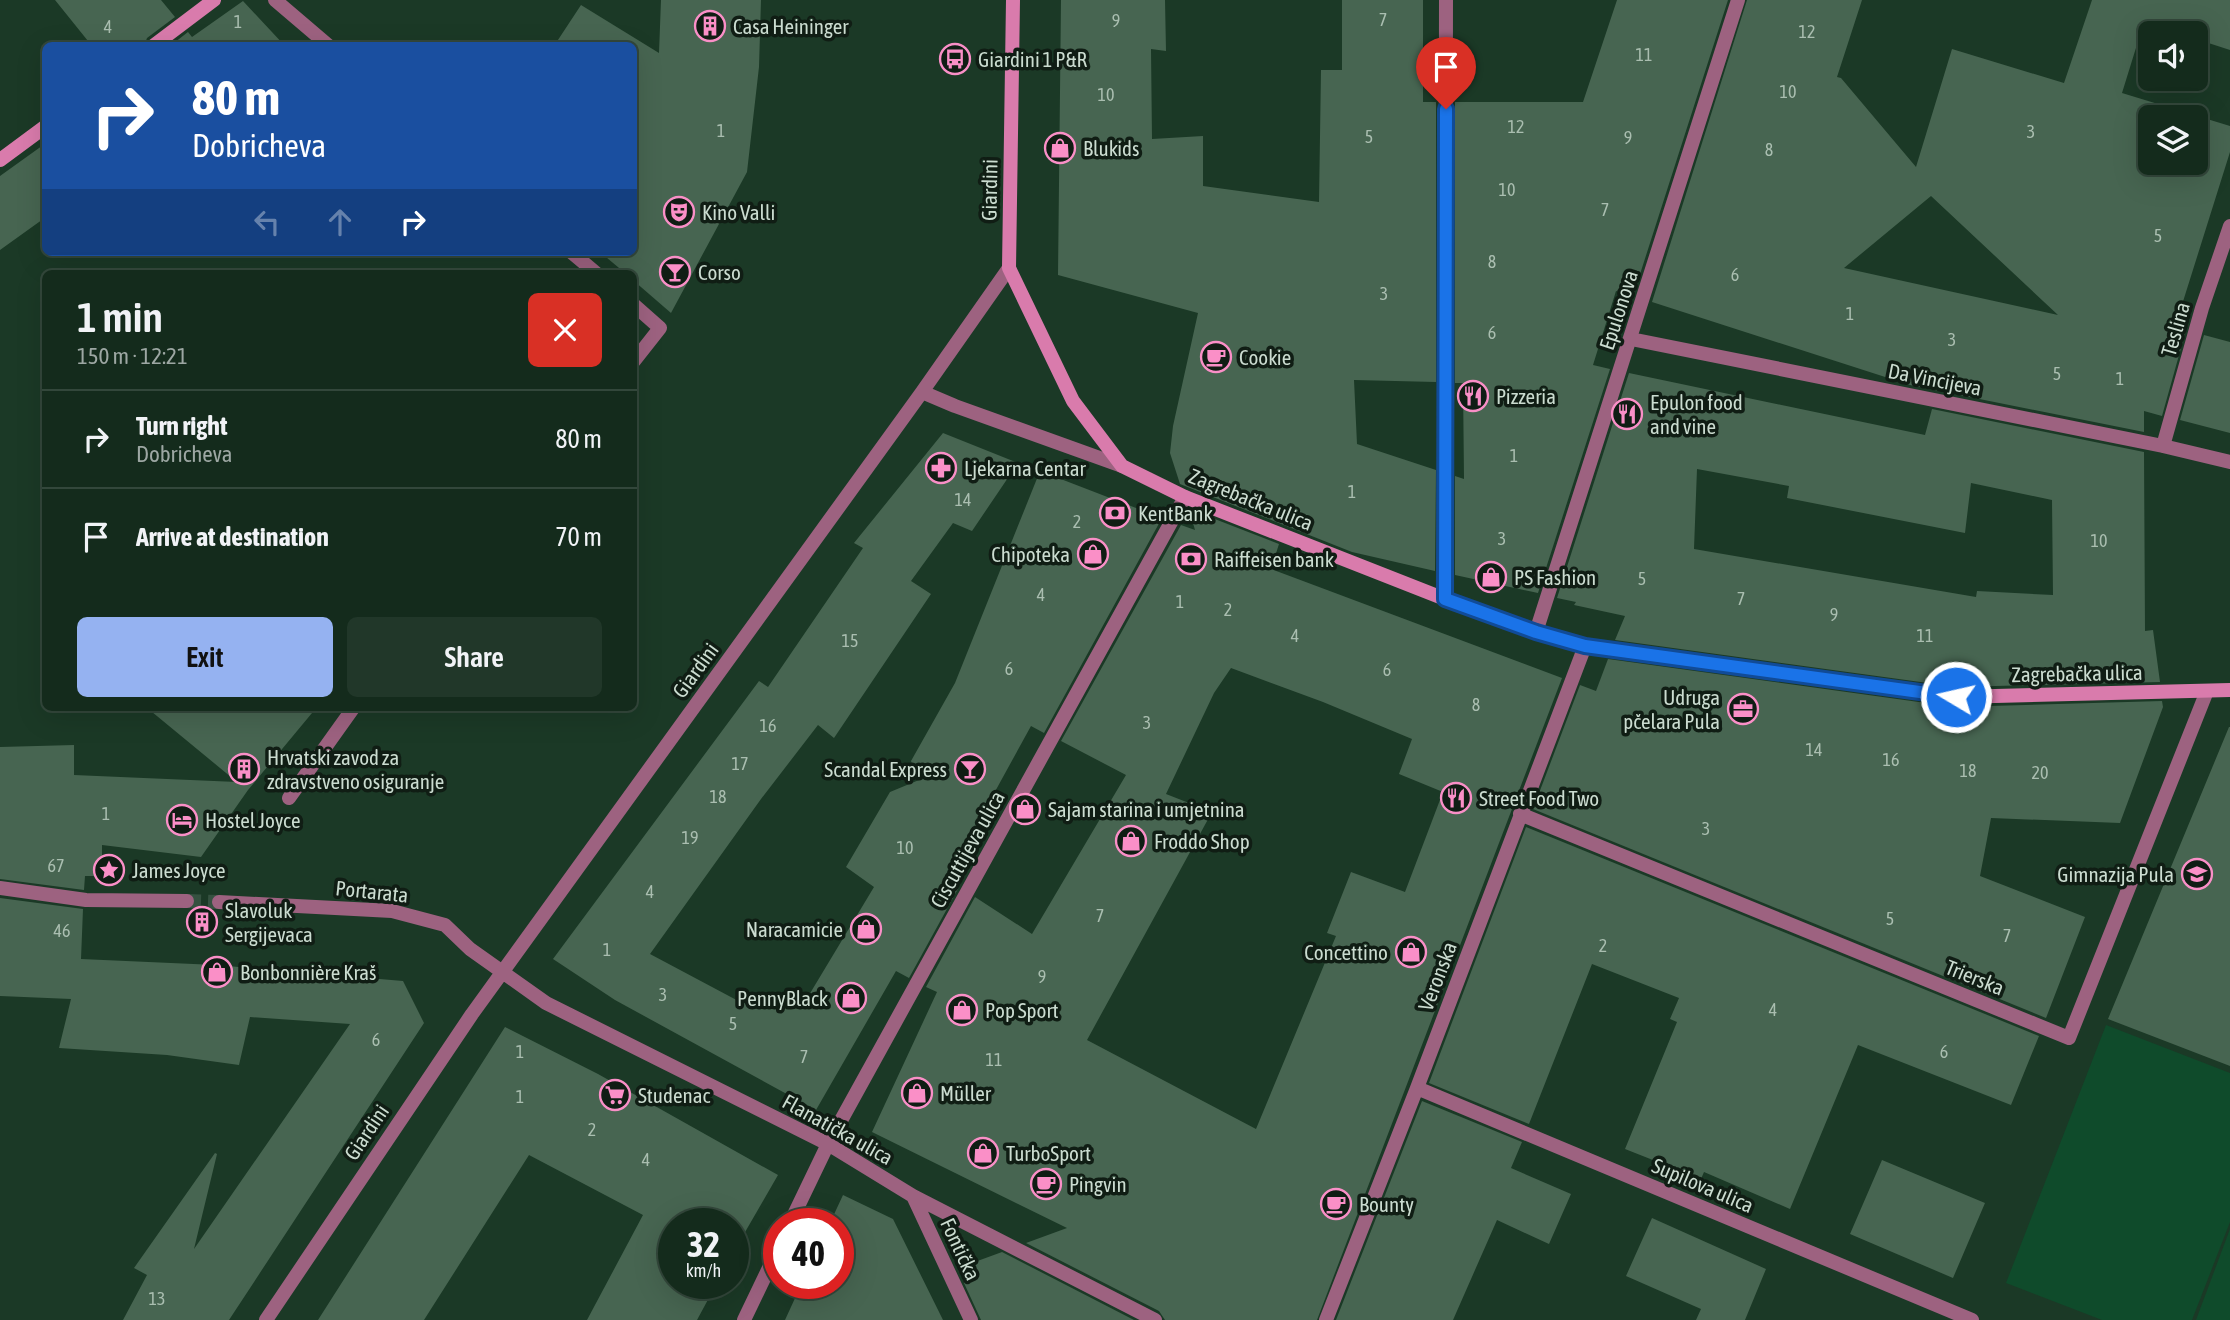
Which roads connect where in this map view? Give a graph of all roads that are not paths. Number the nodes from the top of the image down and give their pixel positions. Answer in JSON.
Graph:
{"nodes":[{"id":1,"x":214,"y":0,"type":"edge"},
{"id":2,"x":275,"y":0,"type":"edge"},
{"id":3,"x":1013,"y":0,"type":"edge"},
{"id":4,"x":1446,"y":0,"type":"edge"},
{"id":5,"x":1738,"y":0,"type":"edge"},
{"id":6,"x":158,"y":42,"type":"edge"},
{"id":7,"x":324,"y":42,"type":"edge"},
{"id":8,"x":42,"y":129,"type":"edge"},
{"id":9,"x":0,"y":160,"type":"edge"},
{"id":10,"x":2230,"y":226,"type":"edge"},
{"id":11,"x":576,"y":256,"type":"edge"},
{"id":12,"x":1010,"y":268,"type":"junction"},
{"id":13,"x":592,"y":270,"type":"edge"},
{"id":14,"x":637,"y":308,"type":"edge"},
{"id":15,"x":1630,"y":339,"type":"junction"},
{"id":16,"x":637,"y":357,"type":"edge"},
{"id":17,"x":922,"y":392,"type":"junction"},
{"id":18,"x":2163,"y":446,"type":"junction"},
{"id":19,"x":2230,"y":462,"type":"edge"},
{"id":20,"x":1122,"y":466,"type":"junction"},
{"id":21,"x":1185,"y":497,"type":"junction"},
{"id":22,"x":1445,"y":599,"type":"junction"},
{"id":23,"x":1536,"y":632,"type":"junction"},
{"id":24,"x":1585,"y":646,"type":"junction"},
{"id":25,"x":2230,"y":690,"type":"edge"},
{"id":26,"x":2207,"y":691,"type":"junction"},
{"id":27,"x":351,"y":711,"type":"edge"},
{"id":28,"x":289,"y":798,"type":"dead end"},
{"id":29,"x":1521,"y":814,"type":"junction"},
{"id":30,"x":0,"y":888,"type":"edge"},
{"id":31,"x":187,"y":901,"type":"tunnel mouth"},
{"id":32,"x":219,"y":902,"type":"tunnel mouth"},
{"id":33,"x":501,"y":973,"type":"junction"},
{"id":34,"x":1417,"y":1088,"type":"junction"},
{"id":35,"x":828,"y":1144,"type":"junction"},
{"id":36,"x":913,"y":1196,"type":"junction"},
{"id":37,"x":797,"y":1208,"type":"edge"},
{"id":38,"x":763,"y":1280,"type":"edge"},
{"id":39,"x":267,"y":1320,"type":"edge"},
{"id":40,"x":744,"y":1320,"type":"edge"},
{"id":41,"x":971,"y":1320,"type":"edge"},
{"id":42,"x":1156,"y":1320,"type":"edge"},
{"id":43,"x":1326,"y":1320,"type":"edge"},
{"id":44,"x":1972,"y":1320,"type":"edge"}],
"edges":[{"from":1,"to":6,"type":"street"},
{"from":2,"to":7,"type":"street"},
{"from":3,"to":12,"type":"street","name":"Giardini"},
{"from":4,"to":22,"type":"street"},
{"from":5,"to":15,"type":"street","name":"Epulonova"},
{"from":8,"to":9,"type":"street"},
{"from":10,"to":18,"type":"street","name":"Teslina"},
{"from":11,"to":13,"type":"street"},
{"from":12,"to":17,"type":"street","name":"Giardini"},
{"from":12,"to":20,"type":"street","name":"Zagrebačka ulica"},
{"from":14,"to":16,"type":"street"},
{"from":15,"to":18,"type":"street","name":"Da Vincijeva"},
{"from":15,"to":23,"type":"street","name":"Epulonova"},
{"from":17,"to":20,"type":"street","name":"Zagrebačka ulica"},
{"from":17,"to":33,"type":"street","name":"Giardini"},
{"from":18,"to":19,"type":"street","name":"Da Vincijeva"},
{"from":20,"to":21,"type":"street","name":"Zagrebačka ulica"},
{"from":21,"to":22,"type":"street","name":"Zagrebačka ulica"},
{"from":21,"to":35,"type":"street","name":"Ciscuttijeva ulica"},
{"from":22,"to":23,"type":"street","name":"Zagrebačka ulica"},
{"from":23,"to":24,"type":"street","name":"Zagrebačka ulica"},
{"from":24,"to":26,"type":"street","name":"Zagrebačka ulica"},
{"from":24,"to":29,"type":"street","name":"Veronska"},
{"from":25,"to":26,"type":"street","name":"Zagrebačka ulica"},
{"from":26,"to":29,"type":"street","name":"Trierska"},
{"from":27,"to":28,"type":"street"},
{"from":29,"to":34,"type":"street","name":"Veronska"},
{"from":30,"to":31,"type":"street"},
{"from":32,"to":33,"type":"street","name":"Portarata"},
{"from":33,"to":35,"type":"street","name":"Flanatička ulica"},
{"from":33,"to":39,"type":"street","name":"Giardini"},
{"from":34,"to":43,"type":"street","name":"Veronska"},
{"from":34,"to":44,"type":"street","name":"Supilova ulica"},
{"from":35,"to":36,"type":"street","name":"Flanatička ulica"},
{"from":35,"to":37,"type":"street","name":"Ciscuttijeva ulica"},
{"from":36,"to":41,"type":"street","name":"Fontička"},
{"from":36,"to":42,"type":"street","name":"Flanatička ulica"},
{"from":38,"to":40,"type":"street"}]}
